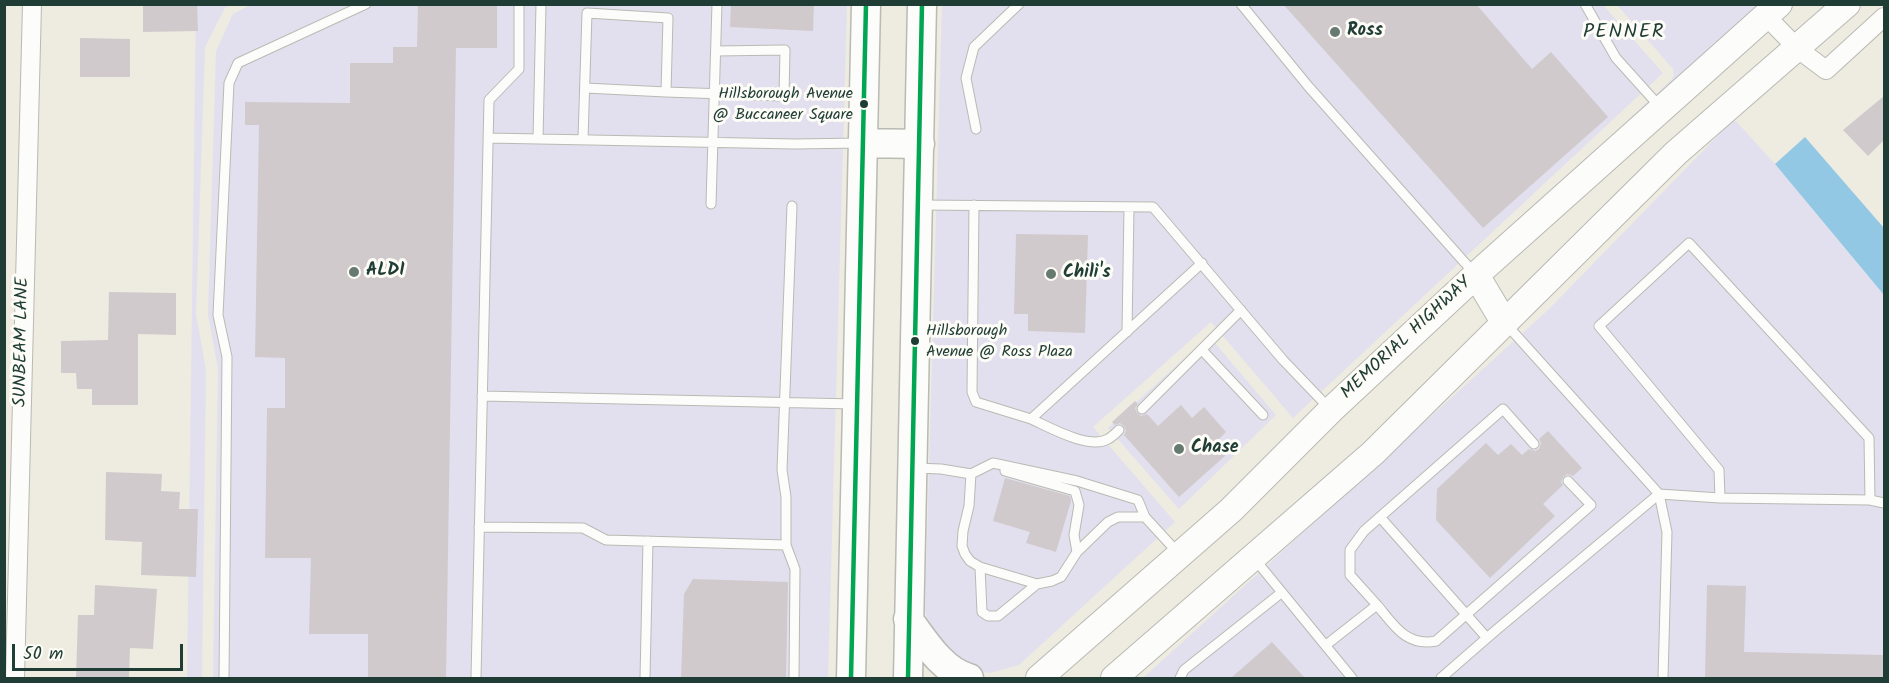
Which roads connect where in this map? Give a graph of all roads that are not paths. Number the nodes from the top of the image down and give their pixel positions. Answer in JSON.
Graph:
{"nodes":[{"id":1,"x":32,"y":4,"type":"edge"},
{"id":2,"x":366,"y":4,"type":"edge"},
{"id":3,"x":519,"y":4,"type":"edge"},
{"id":4,"x":541,"y":4,"type":"edge"},
{"id":5,"x":717,"y":4,"type":"edge"},
{"id":6,"x":866,"y":4,"type":"edge"},
{"id":7,"x":922,"y":4,"type":"edge"},
{"id":8,"x":1019,"y":4,"type":"edge"},
{"id":9,"x":1240,"y":4,"type":"edge"},
{"id":10,"x":1585,"y":4,"type":"edge"},
{"id":11,"x":1847,"y":4,"type":"edge"},
{"id":12,"x":1769,"y":10,"type":"edge"},
{"id":13,"x":1884,"y":17,"type":"edge"},
{"id":14,"x":1798,"y":49,"type":"junction"},
{"id":15,"x":716,"y":51,"type":"junction"},
{"id":16,"x":585,"y":88,"type":"junction"},
{"id":17,"x":666,"y":92,"type":"junction"},
{"id":18,"x":714,"y":94,"type":"junction"},
{"id":19,"x":1661,"y":108,"type":"junction"},
{"id":20,"x":976,"y":129,"type":"dead end"},
{"id":21,"x":488,"y":138,"type":"junction"},
{"id":22,"x":538,"y":139,"type":"junction"},
{"id":23,"x":583,"y":139,"type":"junction"},
{"id":24,"x":712,"y":142,"type":"junction"},
{"id":25,"x":862,"y":143,"type":"junction"},
{"id":26,"x":920,"y":144,"type":"junction"},
{"id":27,"x":711,"y":204,"type":"dead end"},
{"id":28,"x":918,"y":205,"type":"junction"},
{"id":29,"x":974,"y":205,"type":"junction"},
{"id":30,"x":792,"y":206,"type":"dead end"},
{"id":31,"x":1129,"y":207,"type":"junction"},
{"id":32,"x":1202,"y":263,"type":"junction"},
{"id":33,"x":1476,"y":275,"type":"junction"},
{"id":34,"x":1241,"y":310,"type":"junction"},
{"id":35,"x":1504,"y":322,"type":"junction"},
{"id":36,"x":1127,"y":332,"type":"junction"},
{"id":37,"x":1202,"y":350,"type":"junction"},
{"id":38,"x":482,"y":396,"type":"junction"},
{"id":39,"x":785,"y":402,"type":"junction"},
{"id":40,"x":858,"y":404,"type":"junction"},
{"id":41,"x":1142,"y":409,"type":"dead end"},
{"id":42,"x":1331,"y":410,"type":"junction"},
{"id":43,"x":1263,"y":415,"type":"dead end"},
{"id":44,"x":1030,"y":419,"type":"junction"},
{"id":45,"x":1119,"y":430,"type":"dead end"},
{"id":46,"x":1534,"y":444,"type":"dead end"},
{"id":47,"x":993,"y":463,"type":"junction"},
{"id":48,"x":913,"y":468,"type":"junction"},
{"id":49,"x":971,"y":474,"type":"junction"},
{"id":50,"x":1568,"y":481,"type":"dead end"},
{"id":51,"x":1659,"y":494,"type":"junction"},
{"id":52,"x":1720,"y":498,"type":"junction"},
{"id":53,"x":1870,"y":500,"type":"junction"},
{"id":54,"x":1884,"y":503,"type":"edge"},
{"id":55,"x":1145,"y":516,"type":"junction"},
{"id":56,"x":1380,"y":517,"type":"junction"},
{"id":57,"x":479,"y":527,"type":"junction"},
{"id":58,"x":648,"y":542,"type":"junction"},
{"id":59,"x":786,"y":545,"type":"junction"},
{"id":60,"x":1077,"y":552,"type":"junction"},
{"id":61,"x":1179,"y":554,"type":"junction"},
{"id":62,"x":1253,"y":557,"type":"junction"},
{"id":63,"x":980,"y":567,"type":"junction"},
{"id":64,"x":1037,"y":584,"type":"junction"},
{"id":65,"x":1281,"y":593,"type":"junction"},
{"id":66,"x":1377,"y":605,"type":"junction"},
{"id":67,"x":1466,"y":614,"type":"junction"},
{"id":68,"x":908,"y":619,"type":"junction"},
{"id":69,"x":1487,"y":638,"type":"junction"},
{"id":70,"x":1326,"y":645,"type":"junction"},
{"id":71,"x":15,"y":678,"type":"edge"},
{"id":72,"x":224,"y":678,"type":"edge"},
{"id":73,"x":476,"y":678,"type":"edge"},
{"id":74,"x":645,"y":678,"type":"edge"},
{"id":75,"x":794,"y":678,"type":"edge"},
{"id":76,"x":851,"y":678,"type":"edge"},
{"id":77,"x":908,"y":678,"type":"edge"},
{"id":78,"x":969,"y":678,"type":"edge"},
{"id":79,"x":1039,"y":678,"type":"edge"},
{"id":80,"x":1114,"y":678,"type":"edge"},
{"id":81,"x":1180,"y":678,"type":"edge"},
{"id":82,"x":1352,"y":678,"type":"edge"},
{"id":83,"x":1441,"y":678,"type":"edge"},
{"id":84,"x":1663,"y":678,"type":"edge"}],
"edges":[{"from":1,"to":71,"type":"street","name":"SUNBEAM LANE"},
{"from":2,"to":72,"type":"lane"},
{"from":3,"to":21,"type":"lane"},
{"from":4,"to":22,"type":"lane"},
{"from":5,"to":15,"type":"lane"},
{"from":6,"to":25,"type":"main road"},
{"from":7,"to":26,"type":"main road"},
{"from":8,"to":20,"type":"lane"},
{"from":9,"to":33,"type":"lane"},
{"from":10,"to":19,"type":"lane"},
{"from":11,"to":14,"type":"main road"},
{"from":12,"to":14,"type":"street"},
{"from":12,"to":19,"type":"main road","name":"MEMORIAL HIGHWAY"},
{"from":13,"to":14,"type":"street"},
{"from":14,"to":35,"type":"main road"},
{"from":15,"to":18,"type":"lane"},
{"from":15,"to":18,"type":"lane"},
{"from":16,"to":17,"type":"lane"},
{"from":16,"to":17,"type":"lane"},
{"from":16,"to":23,"type":"lane"},
{"from":17,"to":18,"type":"lane"},
{"from":18,"to":24,"type":"lane"},
{"from":19,"to":33,"type":"main road","name":"MEMORIAL HIGHWAY"},
{"from":21,"to":22,"type":"lane"},
{"from":21,"to":38,"type":"lane"},
{"from":22,"to":23,"type":"lane"},
{"from":23,"to":24,"type":"lane"},
{"from":24,"to":25,"type":"lane"},
{"from":24,"to":27,"type":"lane"},
{"from":25,"to":26,"type":"main road"},
{"from":25,"to":40,"type":"main road"},
{"from":26,"to":28,"type":"main road"},
{"from":28,"to":29,"type":"lane"},
{"from":28,"to":48,"type":"main road"},
{"from":29,"to":31,"type":"lane"},
{"from":29,"to":44,"type":"lane"},
{"from":30,"to":39,"type":"lane"},
{"from":31,"to":32,"type":"lane"},
{"from":31,"to":36,"type":"lane"},
{"from":32,"to":34,"type":"lane"},
{"from":32,"to":36,"type":"lane"},
{"from":33,"to":35,"type":"main road"},
{"from":33,"to":42,"type":"main road","name":"MEMORIAL HIGHWAY"},
{"from":34,"to":37,"type":"lane"},
{"from":34,"to":42,"type":"lane"},
{"from":35,"to":51,"type":"lane"},
{"from":35,"to":62,"type":"main road"},
{"from":36,"to":44,"type":"lane"},
{"from":37,"to":41,"type":"lane"},
{"from":37,"to":43,"type":"lane"},
{"from":38,"to":39,"type":"lane"},
{"from":38,"to":57,"type":"lane"},
{"from":39,"to":40,"type":"lane"},
{"from":39,"to":59,"type":"lane"},
{"from":40,"to":76,"type":"main road"},
{"from":42,"to":61,"type":"main road","name":"MEMORIAL HIGHWAY"},
{"from":44,"to":45,"type":"lane"},
{"from":46,"to":56,"type":"lane"},
{"from":47,"to":49,"type":"lane"},
{"from":47,"to":55,"type":"lane"},
{"from":47,"to":60,"type":"lane"},
{"from":48,"to":49,"type":"lane"},
{"from":48,"to":68,"type":"main road"},
{"from":49,"to":63,"type":"lane"},
{"from":50,"to":67,"type":"lane"},
{"from":51,"to":52,"type":"lane"},
{"from":51,"to":69,"type":"lane"},
{"from":51,"to":84,"type":"lane"},
{"from":52,"to":53,"type":"lane"},
{"from":52,"to":53,"type":"lane"},
{"from":53,"to":54,"type":"lane"},
{"from":55,"to":60,"type":"lane"},
{"from":55,"to":61,"type":"lane"},
{"from":56,"to":66,"type":"lane"},
{"from":56,"to":67,"type":"lane"},
{"from":57,"to":58,"type":"lane"},
{"from":57,"to":73,"type":"lane"},
{"from":58,"to":59,"type":"lane"},
{"from":58,"to":74,"type":"lane"},
{"from":59,"to":75,"type":"lane"},
{"from":60,"to":64,"type":"lane"},
{"from":61,"to":79,"type":"main road","name":"MEMORIAL HIGHWAY"},
{"from":62,"to":65,"type":"lane"},
{"from":62,"to":80,"type":"main road"},
{"from":63,"to":64,"type":"lane"},
{"from":63,"to":64,"type":"lane"},
{"from":65,"to":70,"type":"lane"},
{"from":65,"to":81,"type":"lane"},
{"from":66,"to":67,"type":"lane"},
{"from":66,"to":70,"type":"lane"},
{"from":67,"to":69,"type":"lane"},
{"from":68,"to":77,"type":"main road"},
{"from":68,"to":78,"type":"main road"},
{"from":69,"to":83,"type":"lane"},
{"from":70,"to":82,"type":"lane"}]}
